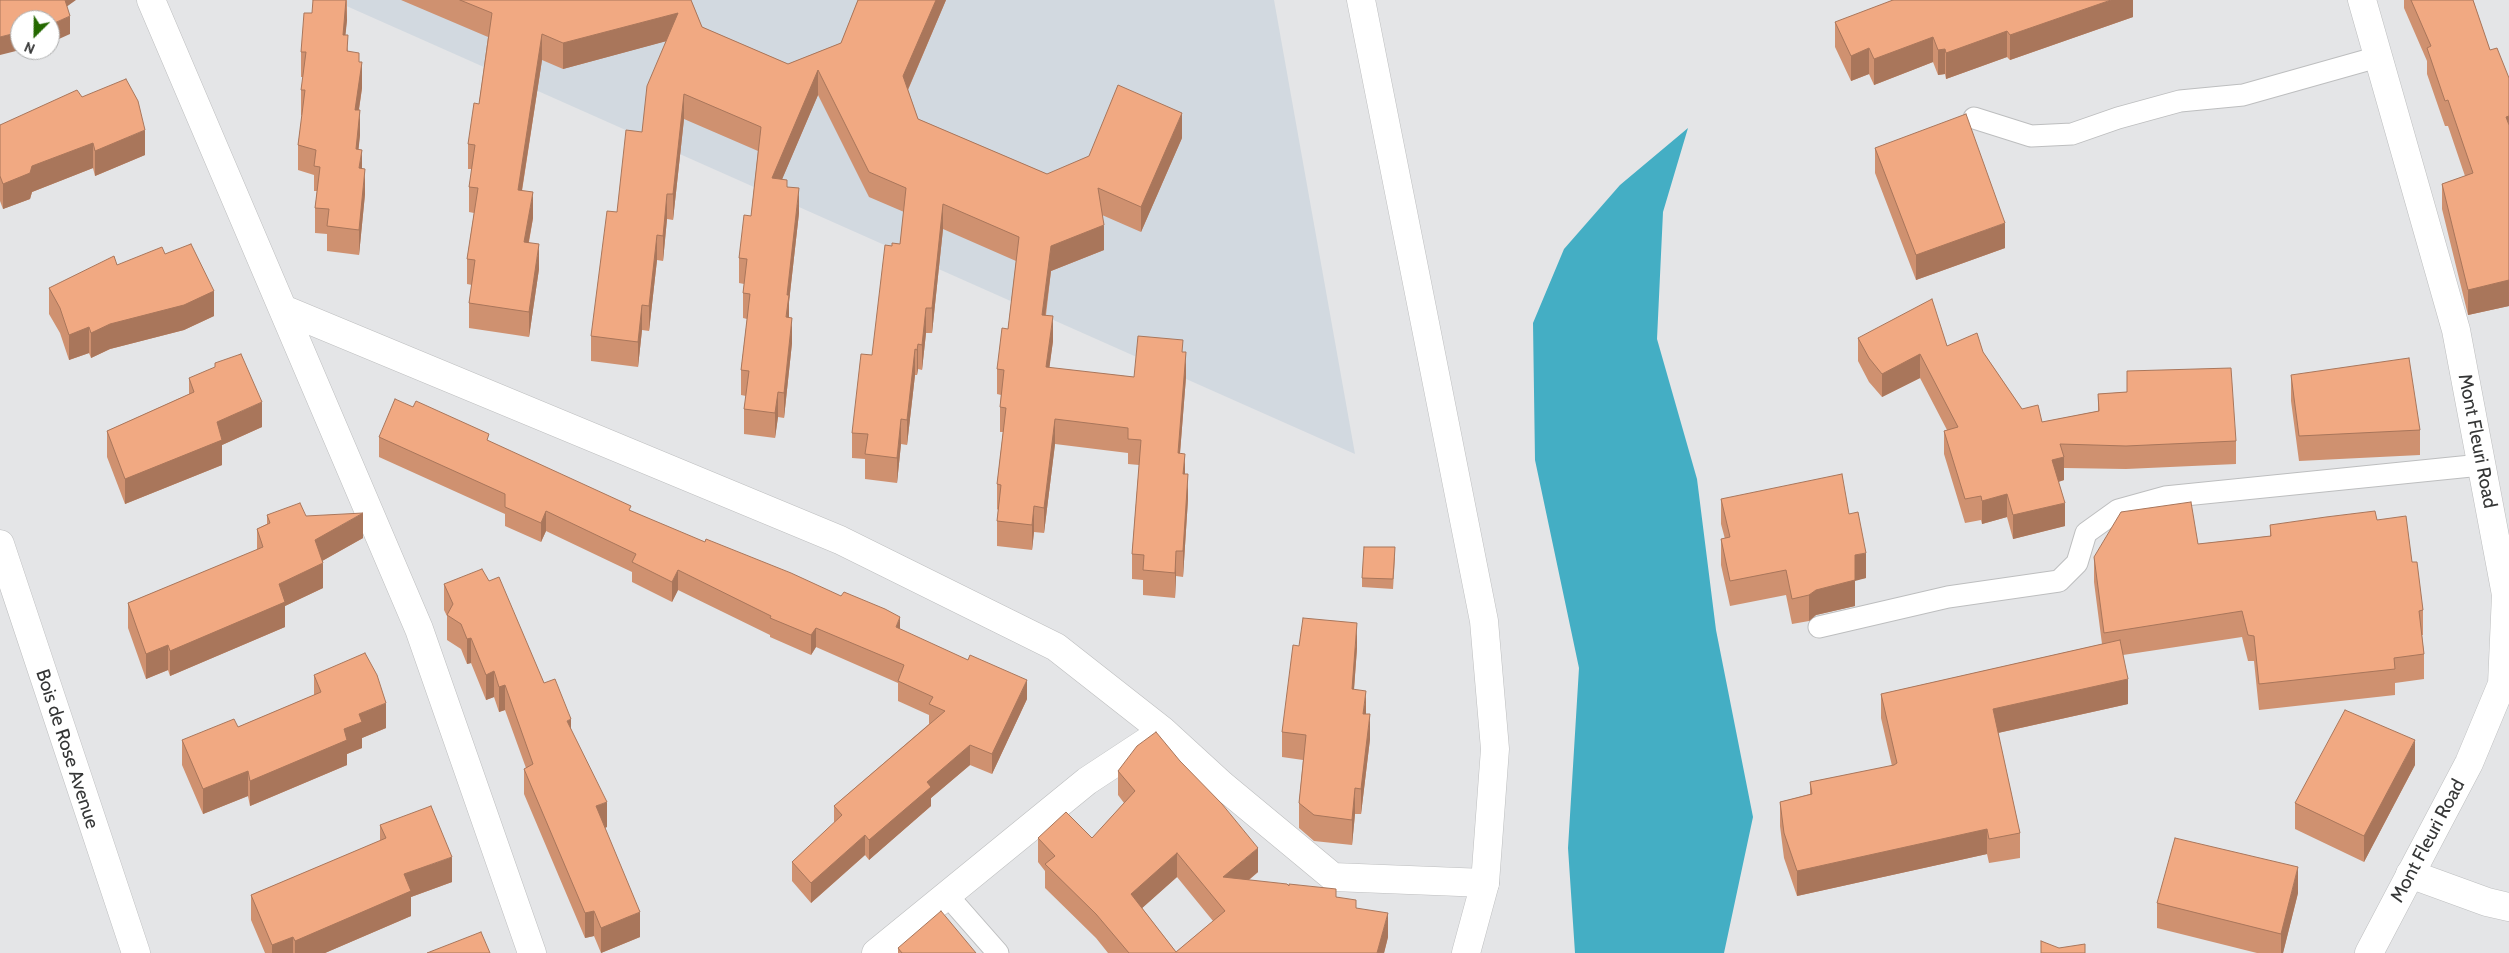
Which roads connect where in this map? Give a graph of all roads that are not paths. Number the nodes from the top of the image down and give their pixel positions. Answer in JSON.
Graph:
{"nodes":[{"id":1,"x":152,"y":0,"type":"edge"},
{"id":2,"x":1361,"y":0,"type":"edge"},
{"id":3,"x":2362,"y":0,"type":"edge"},
{"id":4,"x":2378,"y":57,"type":"junction"},
{"id":5,"x":1974,"y":118,"type":"dead end"},
{"id":6,"x":283,"y":309,"type":"junction"},
{"id":7,"x":2481,"y":465,"type":"junction"},
{"id":8,"x":0,"y":544,"type":"edge"},
{"id":9,"x":1819,"y":628,"type":"dead end"},
{"id":10,"x":1164,"y":731,"type":"junction"},
{"id":11,"x":2410,"y":874,"type":"junction"},
{"id":12,"x":1485,"y":883,"type":"junction"},
{"id":13,"x":947,"y":895,"type":"junction"},
{"id":14,"x":2509,"y":907,"type":"edge"},
{"id":15,"x":136,"y":953,"type":"edge"},
{"id":16,"x":532,"y":953,"type":"edge"},
{"id":17,"x":876,"y":953,"type":"edge"},
{"id":18,"x":998,"y":953,"type":"edge"},
{"id":19,"x":1466,"y":953,"type":"edge"},
{"id":20,"x":2369,"y":953,"type":"edge"}],
"edges":[{"from":1,"to":6,"type":"street"},
{"from":2,"to":12,"type":"street"},
{"from":3,"to":4,"type":"street","name":"Mont Fleuri Road"},
{"from":4,"to":5,"type":"lane"},
{"from":4,"to":7,"type":"street","name":"Mont Fleuri Road"},
{"from":6,"to":10,"type":"street"},
{"from":6,"to":16,"type":"street"},
{"from":7,"to":9,"type":"lane"},
{"from":7,"to":11,"type":"street","name":"Mont Fleuri Road"},
{"from":8,"to":15,"type":"street","name":"Bois de Rose Avenue"},
{"from":10,"to":12,"type":"street"},
{"from":10,"to":13,"type":"street"},
{"from":11,"to":14,"type":"street"},
{"from":11,"to":20,"type":"street","name":"Mont Fleuri Road"},
{"from":12,"to":19,"type":"street"},
{"from":13,"to":17,"type":"street"},
{"from":13,"to":18,"type":"lane"}]}
